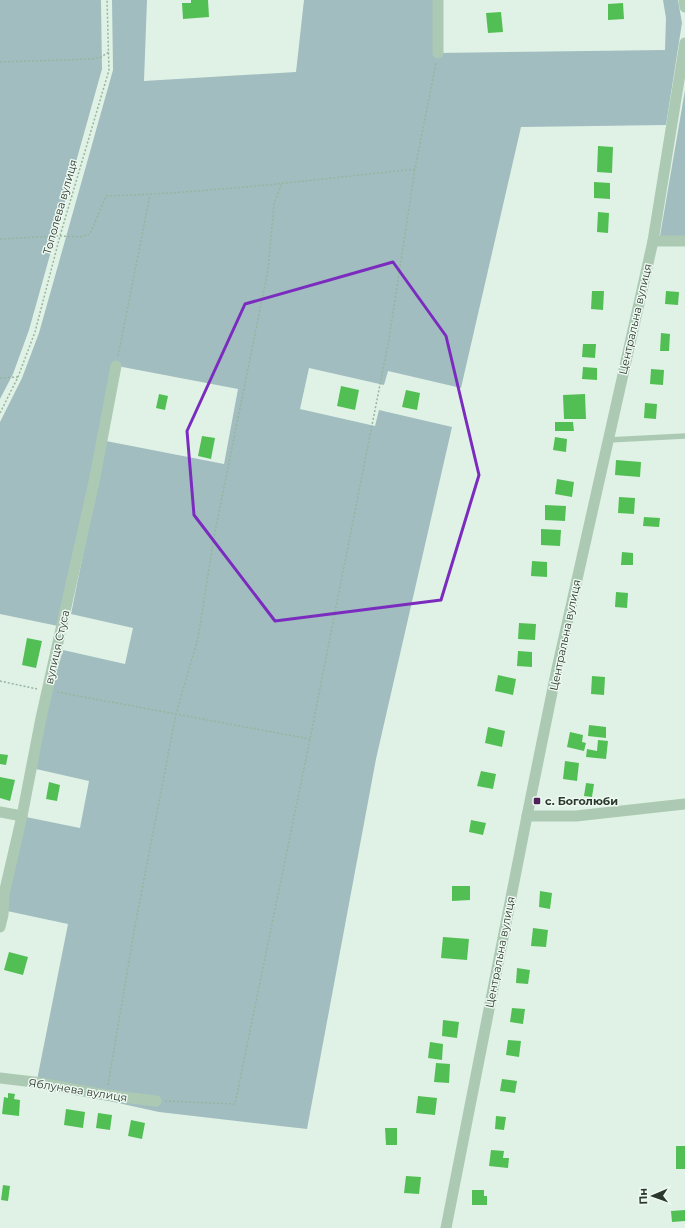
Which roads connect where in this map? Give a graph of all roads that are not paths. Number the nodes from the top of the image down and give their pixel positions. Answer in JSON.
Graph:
{"nodes":[{"id":1,"x":438,"y":0,"type":"edge"},
{"id":2,"x":684,"y":0,"type":"edge"},
{"id":3,"x":685,"y":7,"type":"edge"},
{"id":4,"x":685,"y":42,"type":"edge"},
{"id":5,"x":438,"y":53,"type":"road end"},
{"id":6,"x":653,"y":241,"type":"junction"},
{"id":7,"x":685,"y":241,"type":"edge"},
{"id":8,"x":116,"y":366,"type":"road end"},
{"id":9,"x":685,"y":436,"type":"edge"},
{"id":10,"x":608,"y":440,"type":"junction"},
{"id":11,"x":685,"y":804,"type":"edge"},
{"id":12,"x":0,"y":812,"type":"edge"},
{"id":13,"x":22,"y":816,"type":"junction"},
{"id":14,"x":527,"y":816,"type":"junction"},
{"id":15,"x":0,"y":927,"type":"edge"},
{"id":16,"x":0,"y":1078,"type":"edge"},
{"id":17,"x":156,"y":1101,"type":"road end"},
{"id":18,"x":446,"y":1228,"type":"edge"}],
"edges":[{"from":1,"to":5,"type":"street"},
{"from":2,"to":3,"type":"street"},
{"from":4,"to":6,"type":"street","name":"Центральна вулиця"},
{"from":6,"to":7,"type":"street"},
{"from":6,"to":10,"type":"street","name":"Центральна вулиця"},
{"from":8,"to":13,"type":"street","name":"вулиця Стуса"},
{"from":9,"to":10,"type":"lane"},
{"from":10,"to":14,"type":"street","name":"Центральна вулиця"},
{"from":11,"to":14,"type":"street"},
{"from":12,"to":13,"type":"street"},
{"from":13,"to":15,"type":"street","name":"вулиця Стуса"},
{"from":14,"to":18,"type":"street","name":"Центральна вулиця"},
{"from":16,"to":17,"type":"street","name":"Яблунева вулиця"}]}
